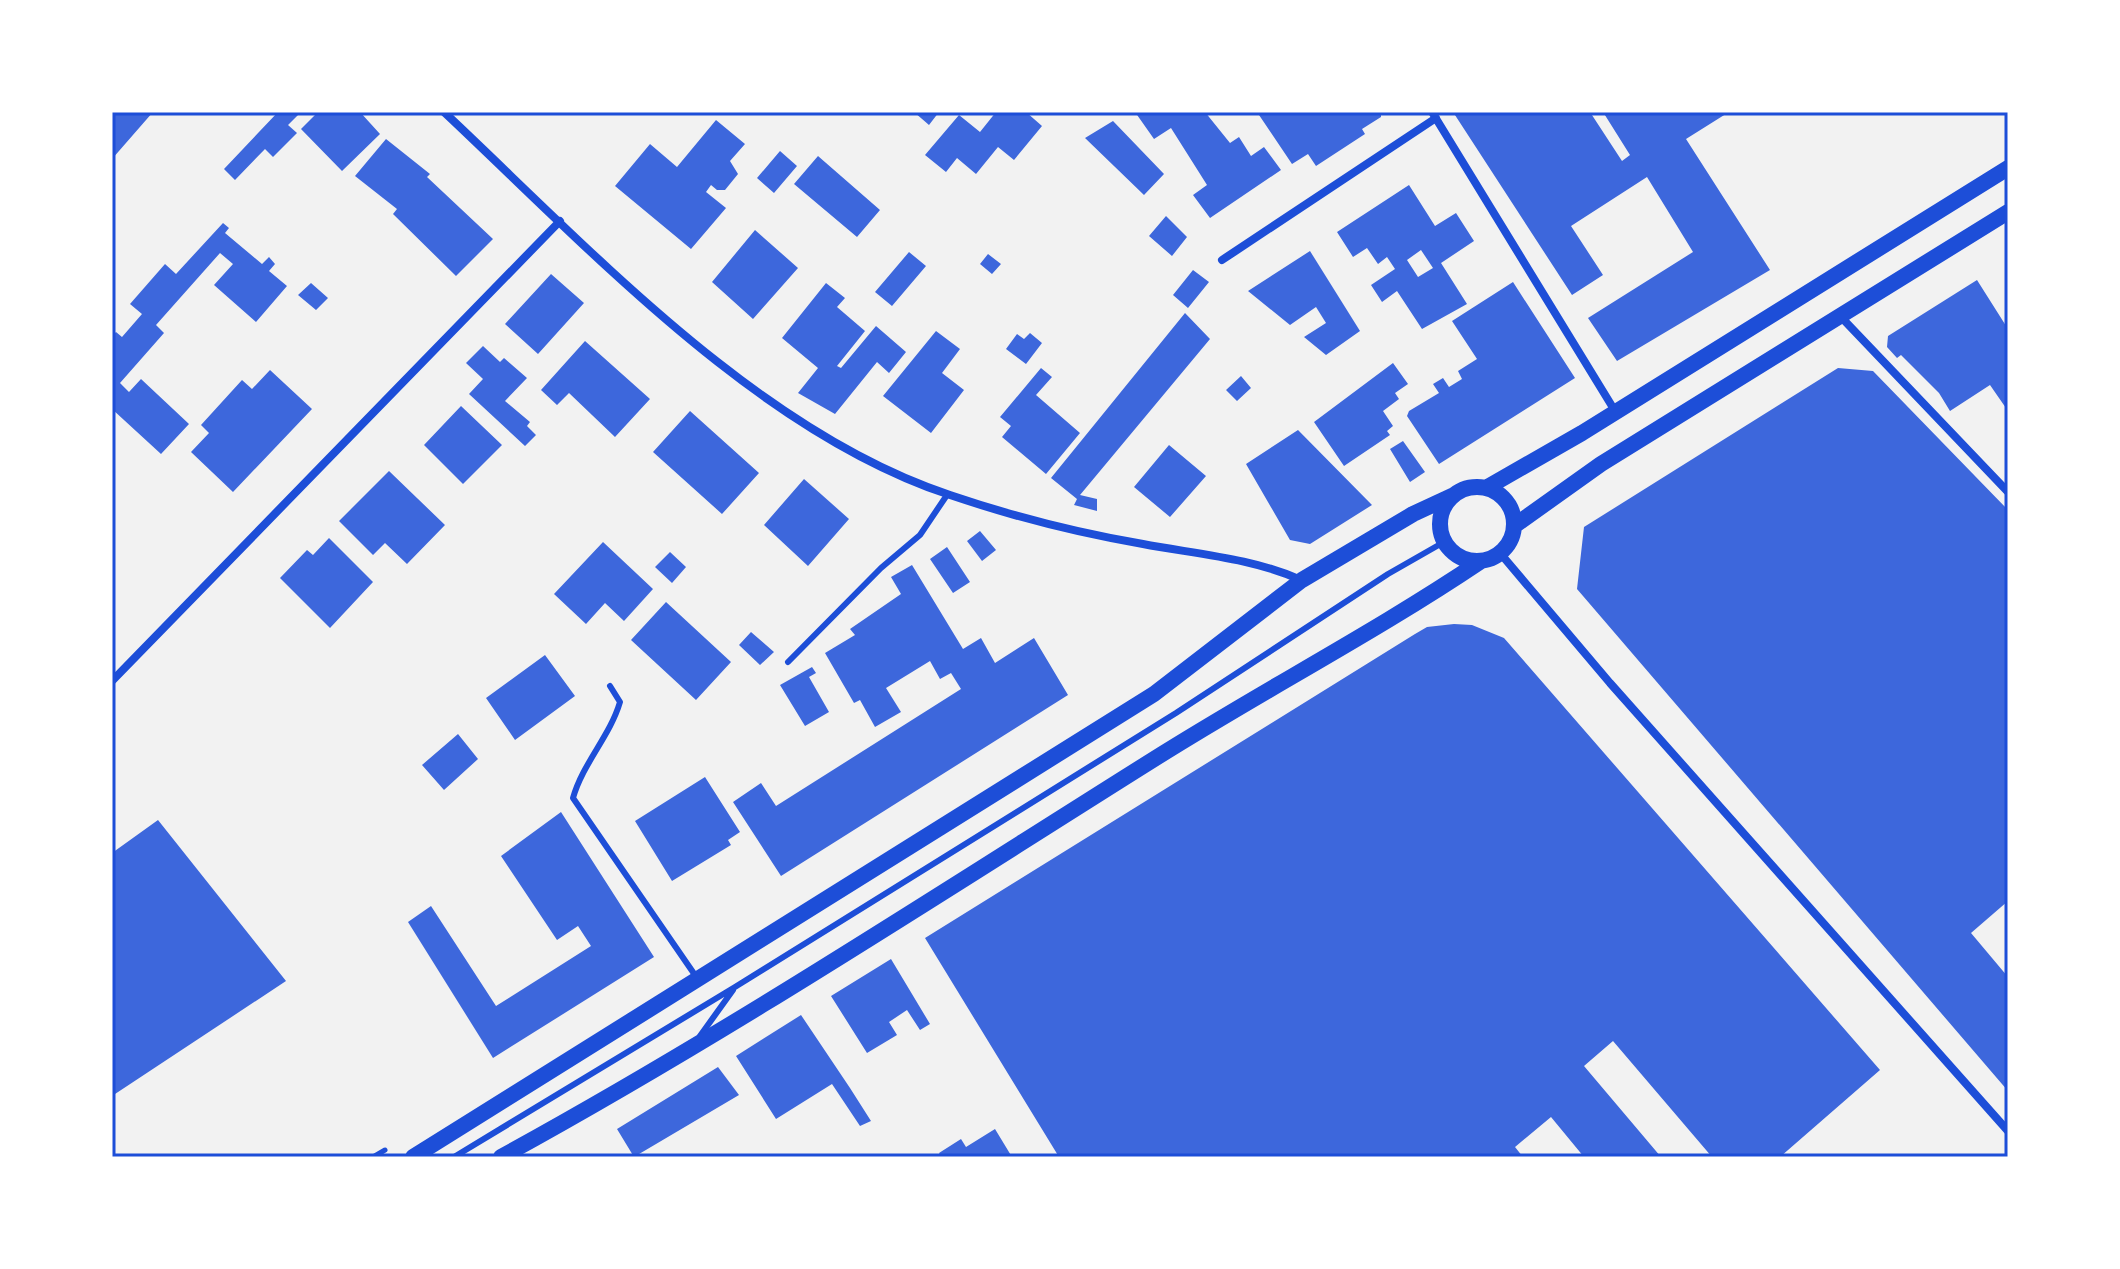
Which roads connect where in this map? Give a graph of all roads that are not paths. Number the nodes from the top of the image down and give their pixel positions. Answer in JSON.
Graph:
{"nodes":[{"id":1,"x":444,"y":112,"type":"edge"},
{"id":2,"x":1434,"y":115,"type":"edge"},
{"id":3,"x":2008,"y":168,"type":"edge"},
{"id":4,"x":2008,"y":212,"type":"edge"},
{"id":5,"x":560,"y":221,"type":"junction"},
{"id":6,"x":1222,"y":260,"type":"dead end"},
{"id":7,"x":1841,"y":317,"type":"junction"},
{"id":8,"x":1615,"y":411,"type":"junction"},
{"id":9,"x":1486,"y":488,"type":"junction"},
{"id":10,"x":2008,"y":492,"type":"edge"},
{"id":11,"x":947,"y":495,"type":"junction"},
{"id":12,"x":1454,"y":495,"type":"junction"},
{"id":13,"x":1514,"y":526,"type":"junction"},
{"id":14,"x":1444,"y":542,"type":"junction"},
{"id":15,"x":1500,"y":553,"type":"junction"},
{"id":16,"x":1481,"y":561,"type":"junction"},
{"id":17,"x":1302,"y":580,"type":"junction"},
{"id":18,"x":788,"y":662,"type":"dead end"},
{"id":19,"x":112,"y":681,"type":"edge"},
{"id":20,"x":610,"y":686,"type":"dead end"},
{"id":21,"x":697,"y":978,"type":"junction"},
{"id":22,"x":735,"y":987,"type":"junction"},
{"id":23,"x":692,"y":1048,"type":"junction"},
{"id":24,"x":2008,"y":1131,"type":"edge"},
{"id":25,"x":413,"y":1157,"type":"edge"},
{"id":26,"x":454,"y":1157,"type":"edge"},
{"id":27,"x":501,"y":1157,"type":"edge"}],
"edges":[{"from":1,"to":5,"type":"street"},
{"from":2,"to":6,"type":"street"},
{"from":2,"to":8,"type":"street"},
{"from":3,"to":8,"type":"main road"},
{"from":4,"to":7,"type":"main road"},
{"from":5,"to":11,"type":"street"},
{"from":5,"to":19,"type":"street"},
{"from":7,"to":10,"type":"street"},
{"from":7,"to":13,"type":"main road"},
{"from":8,"to":9,"type":"main road"},
{"from":9,"to":12,"type":"main road"},
{"from":9,"to":13,"type":"main road"},
{"from":11,"to":17,"type":"street"},
{"from":11,"to":18,"type":"lane"},
{"from":12,"to":14,"type":"main road"},
{"from":12,"to":17,"type":"main road"},
{"from":13,"to":15,"type":"main road"},
{"from":14,"to":16,"type":"main road"},
{"from":14,"to":22,"type":"lane"},
{"from":15,"to":16,"type":"main road"},
{"from":15,"to":24,"type":"street"},
{"from":16,"to":23,"type":"main road"},
{"from":17,"to":21,"type":"main road"},
{"from":20,"to":21,"type":"lane"},
{"from":21,"to":25,"type":"main road"},
{"from":22,"to":23,"type":"lane"},
{"from":22,"to":26,"type":"lane"},
{"from":23,"to":27,"type":"main road"}]}
